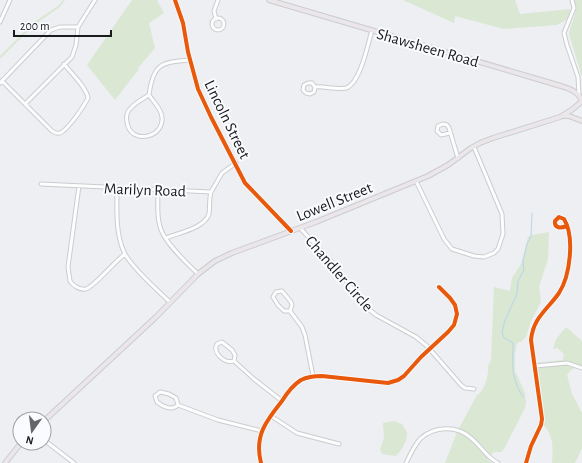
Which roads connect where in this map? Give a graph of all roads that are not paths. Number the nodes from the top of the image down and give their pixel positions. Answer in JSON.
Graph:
{"nodes":[{"id":1,"x":10,"y":0,"type":"edge"},
{"id":2,"x":95,"y":0,"type":"edge"},
{"id":3,"x":175,"y":0,"type":"edge"},
{"id":4,"x":218,"y":0,"type":"edge"},
{"id":5,"x":269,"y":0,"type":"edge"},
{"id":6,"x":572,"y":0,"type":"edge"},
{"id":7,"x":216,"y":19,"type":"junction"},
{"id":8,"x":0,"y":22,"type":"edge"},
{"id":9,"x":78,"y":27,"type":"junction"},
{"id":10,"x":372,"y":30,"type":"junction"},
{"id":11,"x":190,"y":60,"type":"junction"},
{"id":12,"x":64,"y":64,"type":"junction"},
{"id":13,"x":1,"y":82,"type":"edge"},
{"id":14,"x":315,"y":87,"type":"dead end"},
{"id":15,"x":579,"y":94,"type":"junction"},
{"id":16,"x":149,"y":95,"type":"junction"},
{"id":17,"x":582,"y":100,"type":"edge"},
{"id":18,"x":24,"y":104,"type":"junction"},
{"id":19,"x":560,"y":117,"type":"junction"},
{"id":20,"x":582,"y":121,"type":"edge"},
{"id":21,"x":450,"y":133,"type":"junction"},
{"id":22,"x":474,"y":146,"type":"junction"},
{"id":23,"x":458,"y":158,"type":"junction"},
{"id":24,"x":236,"y":163,"type":"junction"},
{"id":25,"x":416,"y":181,"type":"junction"},
{"id":26,"x":41,"y":184,"type":"dead end"},
{"id":27,"x":79,"y":186,"type":"junction"},
{"id":28,"x":117,"y":187,"type":"junction"},
{"id":29,"x":158,"y":190,"type":"junction"},
{"id":30,"x":211,"y":192,"type":"junction"},
{"id":31,"x":567,"y":226,"type":"dead end"},
{"id":32,"x":300,"y":228,"type":"junction"},
{"id":33,"x":291,"y":231,"type":"junction"},
{"id":34,"x":166,"y":238,"type":"junction"},
{"id":35,"x":125,"y":254,"type":"junction"},
{"id":36,"x":198,"y":274,"type":"junction"},
{"id":37,"x":438,"y":287,"type":"dead end"},
{"id":38,"x":170,"y":302,"type":"junction"},
{"id":39,"x":290,"y":311,"type":"junction"},
{"id":40,"x":430,"y":349,"type":"junction"},
{"id":41,"x":234,"y":361,"type":"junction"},
{"id":42,"x":535,"y":366,"type":"junction"},
{"id":43,"x":582,"y":368,"type":"edge"},
{"id":44,"x":313,"y":376,"type":"junction"},
{"id":45,"x":474,"y":389,"type":"dead end"},
{"id":46,"x":282,"y":400,"type":"junction"},
{"id":47,"x":178,"y":405,"type":"junction"},
{"id":48,"x":52,"y":413,"type":"edge"},
{"id":49,"x":271,"y":416,"type":"junction"},
{"id":50,"x":262,"y":431,"type":"junction"},
{"id":51,"x":339,"y":444,"type":"dead end"},
{"id":52,"x":52,"y":446,"type":"edge"},
{"id":53,"x":15,"y":451,"type":"edge"},
{"id":54,"x":5,"y":463,"type":"edge"},
{"id":55,"x":74,"y":463,"type":"edge"},
{"id":56,"x":261,"y":463,"type":"edge"},
{"id":57,"x":406,"y":463,"type":"edge"},
{"id":58,"x":498,"y":463,"type":"edge"},
{"id":59,"x":526,"y":463,"type":"edge"}],
"edges":[{"from":1,"to":8,"type":"street"},
{"from":2,"to":9,"type":"street"},
{"from":3,"to":11,"type":"street","name":"Lincoln Street"},
{"from":4,"to":7,"type":"street"},
{"from":5,"to":10,"type":"main road","name":"Shawsheen Road"},
{"from":6,"to":15,"type":"street"},
{"from":7,"to":7,"type":"street"},
{"from":9,"to":12,"type":"street"},
{"from":9,"to":13,"type":"street"},
{"from":10,"to":14,"type":"street"},
{"from":10,"to":15,"type":"main road","name":"Shawsheen Road"},
{"from":11,"to":16,"type":"street"},
{"from":11,"to":24,"type":"street","name":"Lincoln Street"},
{"from":12,"to":18,"type":"street"},
{"from":12,"to":18,"type":"street"},
{"from":13,"to":18,"type":"street"},
{"from":15,"to":17,"type":"main road"},
{"from":16,"to":16,"type":"street"},
{"from":17,"to":19,"type":"main road","name":"Lowell Street"},
{"from":19,"to":20,"type":"main road"},
{"from":19,"to":22,"type":"main road","name":"Lowell Street"},
{"from":21,"to":21,"type":"street"},
{"from":21,"to":23,"type":"street"},
{"from":22,"to":23,"type":"main road","name":"Lowell Street"},
{"from":22,"to":25,"type":"street"},
{"from":23,"to":25,"type":"main road","name":"Lowell Street"},
{"from":24,"to":30,"type":"street"},
{"from":24,"to":33,"type":"street","name":"Lincoln Street"},
{"from":25,"to":32,"type":"main road","name":"Lowell Street"},
{"from":26,"to":27,"type":"street","name":"Marilyn Road"},
{"from":27,"to":28,"type":"street","name":"Marilyn Road"},
{"from":27,"to":35,"type":"street"},
{"from":28,"to":29,"type":"street","name":"Marilyn Road"},
{"from":28,"to":35,"type":"street"},
{"from":29,"to":30,"type":"street","name":"Marilyn Road"},
{"from":29,"to":34,"type":"street"},
{"from":30,"to":34,"type":"street"},
{"from":31,"to":42,"type":"street"},
{"from":32,"to":33,"type":"main road","name":"Lowell Street"},
{"from":32,"to":40,"type":"street","name":"Chandler Circle"},
{"from":33,"to":36,"type":"main road","name":"Lowell Street"},
{"from":34,"to":36,"type":"street"},
{"from":35,"to":38,"type":"street"},
{"from":36,"to":38,"type":"main road","name":"Lowell Street"},
{"from":37,"to":40,"type":"street"},
{"from":38,"to":48,"type":"main road","name":"Lowell Street"},
{"from":39,"to":39,"type":"street"},
{"from":39,"to":44,"type":"street"},
{"from":40,"to":44,"type":"street"},
{"from":40,"to":45,"type":"street","name":"Chandler Circle"},
{"from":41,"to":41,"type":"street"},
{"from":41,"to":46,"type":"street"},
{"from":42,"to":43,"type":"street"},
{"from":42,"to":59,"type":"street"},
{"from":44,"to":46,"type":"street"},
{"from":46,"to":49,"type":"street"},
{"from":47,"to":47,"type":"street"},
{"from":47,"to":50,"type":"street"},
{"from":49,"to":50,"type":"street"},
{"from":49,"to":51,"type":"street"},
{"from":50,"to":56,"type":"street"},
{"from":52,"to":55,"type":"street"},
{"from":53,"to":54,"type":"main road"},
{"from":57,"to":58,"type":"street"}]}
